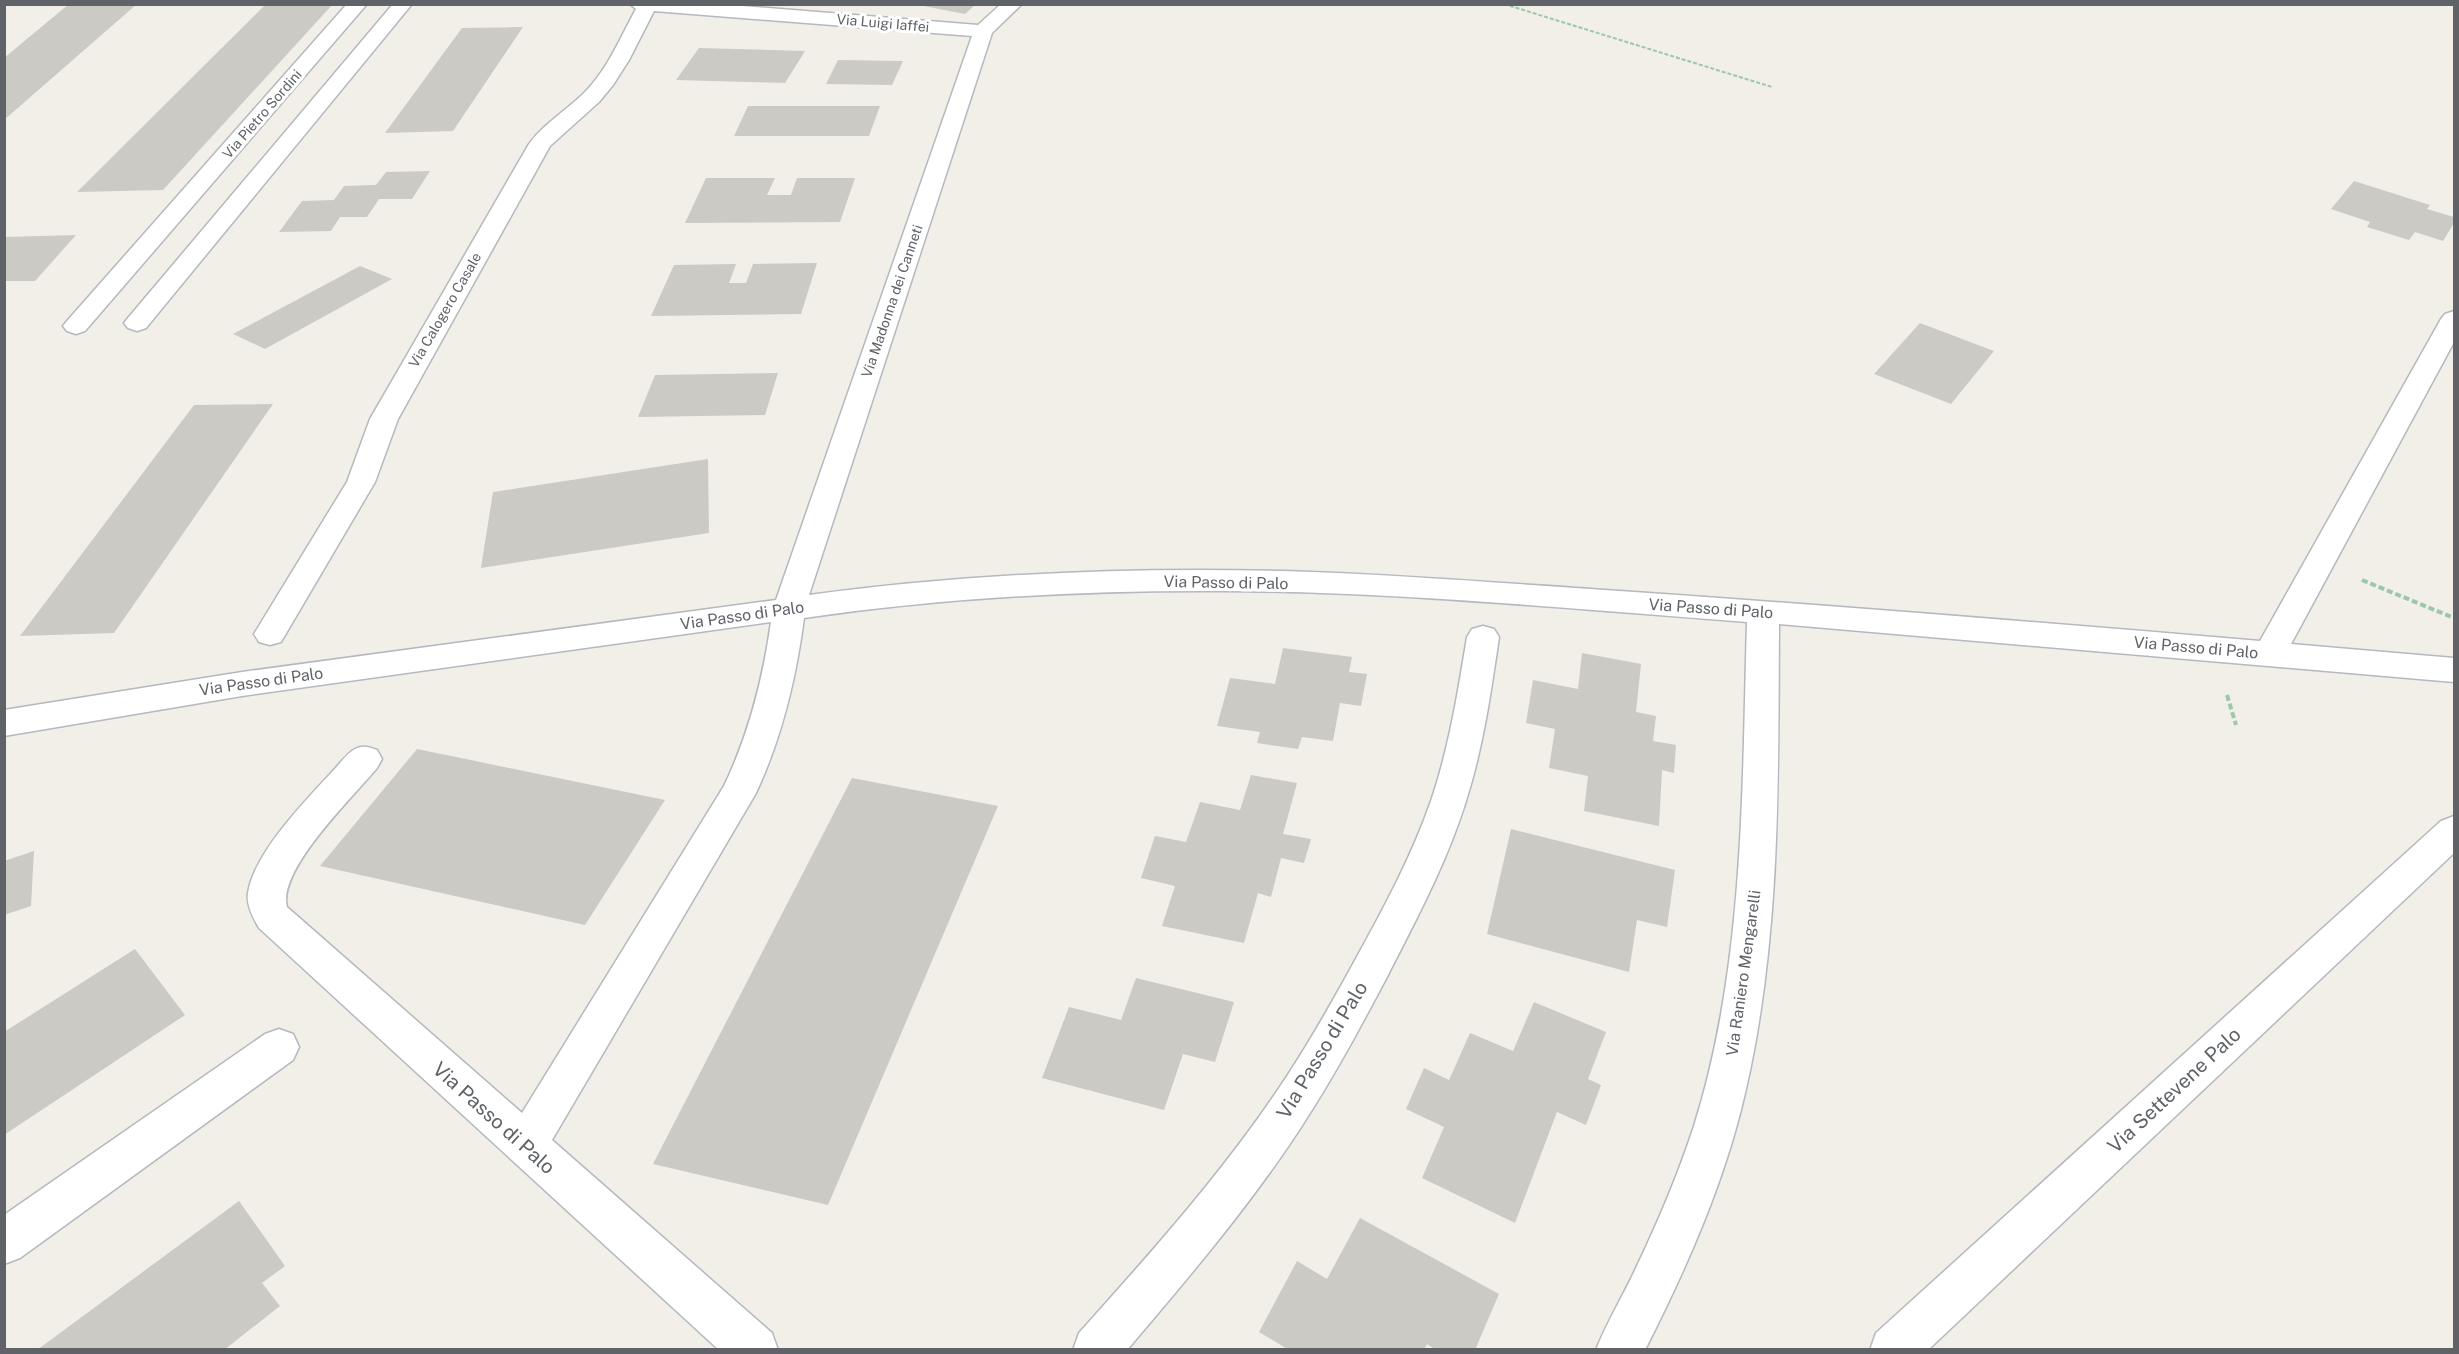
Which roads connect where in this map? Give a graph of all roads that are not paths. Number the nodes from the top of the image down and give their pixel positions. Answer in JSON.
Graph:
{"nodes":[{"id":1,"x":358,"y":4,"type":"edge"},
{"id":2,"x":404,"y":4,"type":"edge"},
{"id":3,"x":639,"y":4,"type":"edge"},
{"id":4,"x":1014,"y":4,"type":"edge"},
{"id":5,"x":648,"y":5,"type":"edge"},
{"id":6,"x":688,"y":6,"type":"edge"},
{"id":7,"x":983,"y":31,"type":"junction"},
{"id":8,"x":223,"y":221,"type":"junction"},
{"id":9,"x":166,"y":224,"type":"junction"},
{"id":10,"x":2454,"y":319,"type":"edge"},
{"id":11,"x":136,"y":323,"type":"dead end"},
{"id":12,"x":76,"y":326,"type":"dead end"},
{"id":13,"x":789,"y":608,"type":"junction"},
{"id":14,"x":1763,"y":611,"type":"junction"},
{"id":15,"x":270,"y":634,"type":"dead end"},
{"id":16,"x":1483,"y":637,"type":"dead end"},
{"id":17,"x":2269,"y":654,"type":"junction"},
{"id":18,"x":2454,"y":670,"type":"edge"},
{"id":19,"x":4,"y":723,"type":"edge"},
{"id":20,"x":365,"y":759,"type":"dead end"},
{"id":21,"x":2454,"y":831,"type":"edge"},
{"id":22,"x":279,"y":1047,"type":"dead end"},
{"id":23,"x":526,"y":1145,"type":"junction"},
{"id":24,"x":4,"y":1242,"type":"edge"},
{"id":25,"x":755,"y":1350,"type":"edge"},
{"id":26,"x":1096,"y":1350,"type":"edge"},
{"id":27,"x":1619,"y":1350,"type":"edge"},
{"id":28,"x":1893,"y":1350,"type":"edge"}],
"edges":[{"from":1,"to":9,"type":"street","name":"Via Pietro Sordini"},
{"from":2,"to":8,"type":"street"},
{"from":3,"to":5,"type":"street","name":"Via Luigi Iaffei"},
{"from":4,"to":7,"type":"street"},
{"from":5,"to":6,"type":"street","name":"Via Luigi Iaffei"},
{"from":5,"to":15,"type":"street","name":"Via Calogero Casale"},
{"from":6,"to":7,"type":"street","name":"Via Luigi Iaffei"},
{"from":7,"to":13,"type":"street","name":"Via Madonna dei Canneti"},
{"from":8,"to":9,"type":"street"},
{"from":8,"to":11,"type":"street"},
{"from":9,"to":12,"type":"street","name":"Via Pietro Sordini"},
{"from":10,"to":17,"type":"street"},
{"from":13,"to":14,"type":"street","name":"Via Passo di Palo"},
{"from":13,"to":19,"type":"street","name":"Via Passo di Palo"},
{"from":13,"to":23,"type":"street","name":"Via Madonna dei Canneti"},
{"from":14,"to":17,"type":"street","name":"Via Passo di Palo"},
{"from":14,"to":27,"type":"street","name":"Via Raniero Mengarelli"},
{"from":16,"to":26,"type":"street","name":"Via Passo di Palo"},
{"from":17,"to":18,"type":"street","name":"Via Passo di Palo"},
{"from":20,"to":23,"type":"street","name":"Via Passo di Palo"},
{"from":21,"to":28,"type":"street","name":"Via Settevene Palo"},
{"from":22,"to":24,"type":"street"},
{"from":23,"to":25,"type":"street","name":"Via Passo di Palo"}]}
